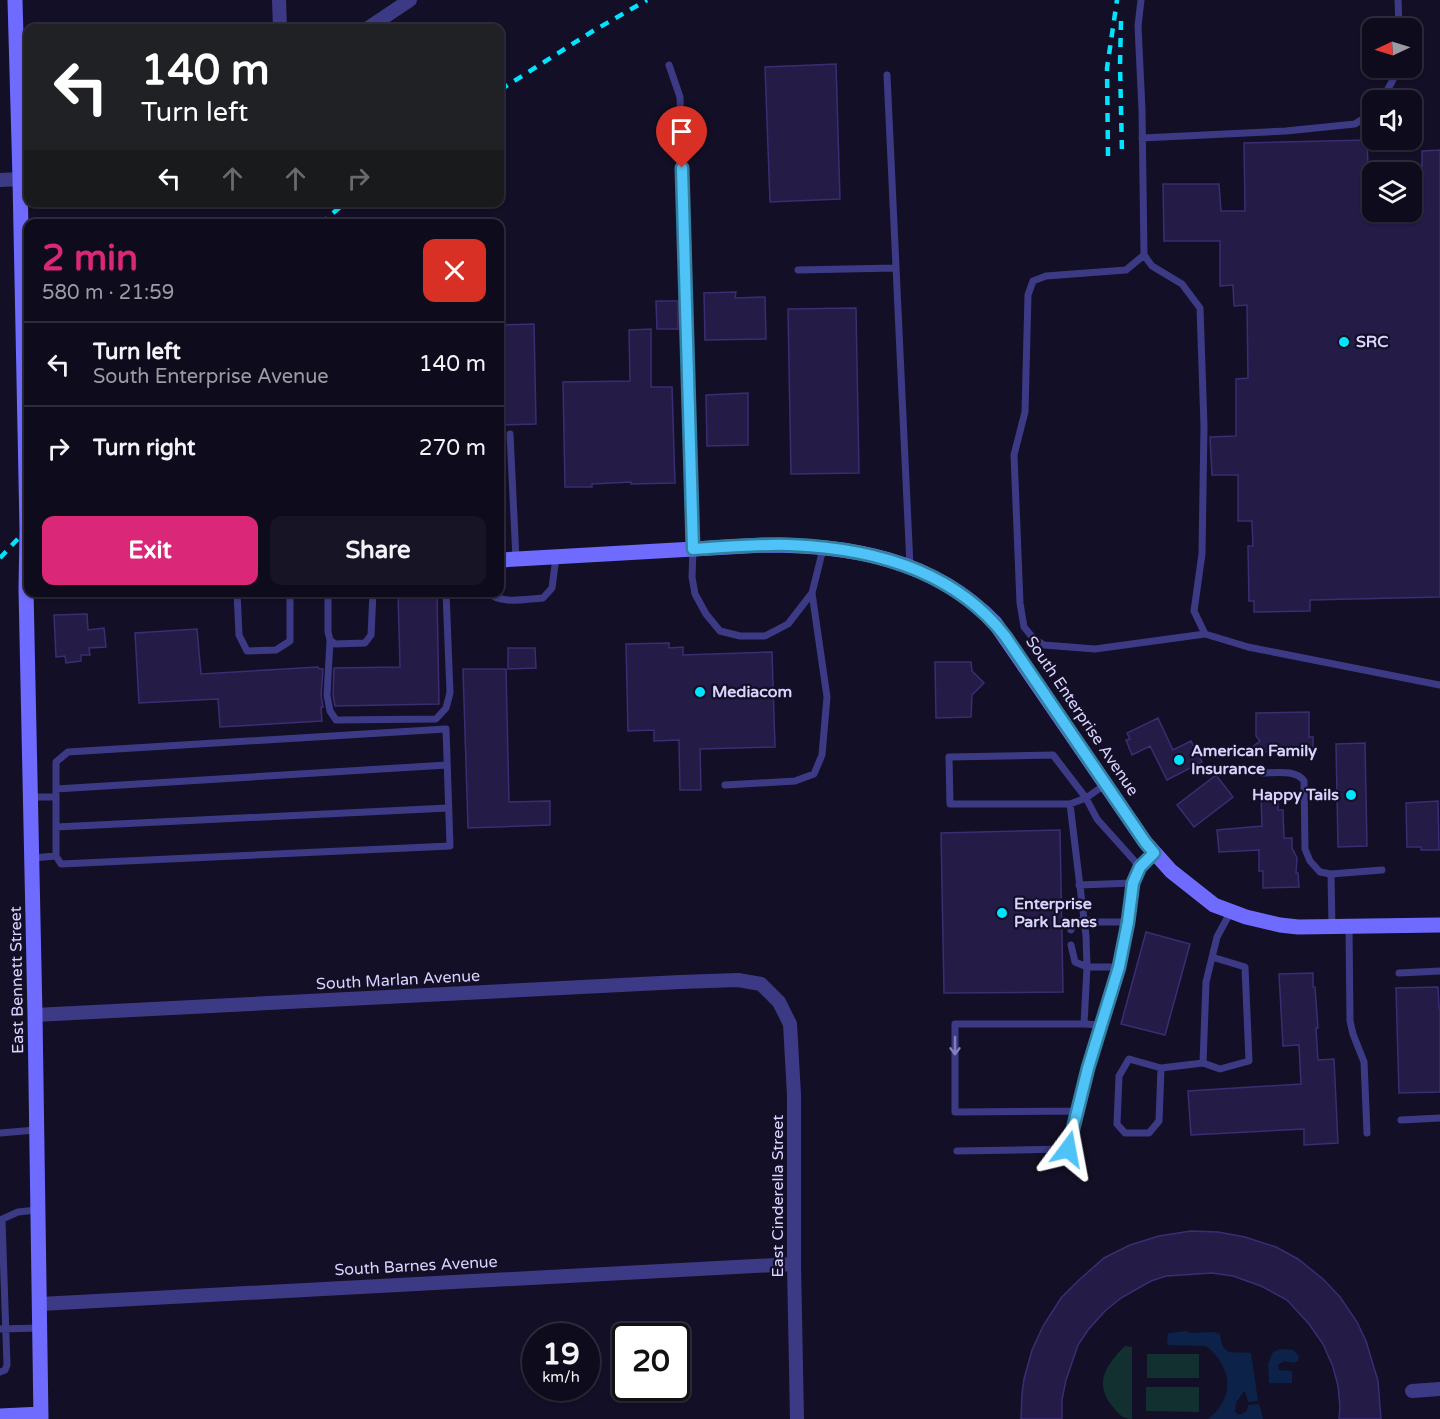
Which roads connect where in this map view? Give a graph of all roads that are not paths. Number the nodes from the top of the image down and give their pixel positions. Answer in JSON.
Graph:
{"nodes":[{"id":1,"x":15,"y":0,"type":"edge"},
{"id":2,"x":279,"y":0,"type":"edge"},
{"id":3,"x":410,"y":0,"type":"edge"},
{"id":4,"x":1141,"y":0,"type":"edge"},
{"id":5,"x":1398,"y":0,"type":"edge"},
{"id":6,"x":1399,"y":18,"type":"edge"},
{"id":7,"x":280,"y":24,"type":"edge"},
{"id":8,"x":374,"y":24,"type":"edge"},
{"id":9,"x":669,"y":65,"type":"dead end"},
{"id":10,"x":887,"y":75,"type":"dead end"},
{"id":11,"x":1362,"y":119,"type":"edge"},
{"id":12,"x":1142,"y":138,"type":"junction"},
{"id":13,"x":20,"y":179,"type":"junction"},
{"id":14,"x":0,"y":180,"type":"edge"},
{"id":15,"x":1144,"y":255,"type":"junction"},
{"id":16,"x":896,"y":268,"type":"junction"},
{"id":17,"x":798,"y":270,"type":"dead end"},
{"id":18,"x":24,"y":379,"type":"edge"},
{"id":19,"x":510,"y":434,"type":"dead end"},
{"id":20,"x":823,"y":548,"type":"junction"},
{"id":21,"x":693,"y":549,"type":"junction"},
{"id":22,"x":556,"y":557,"type":"junction"},
{"id":23,"x":516,"y":559,"type":"junction"},
{"id":24,"x":504,"y":560,"type":"edge"},
{"id":25,"x":910,"y":566,"type":"junction"},
{"id":26,"x":812,"y":592,"type":"junction"},
{"id":27,"x":27,"y":597,"type":"edge"},
{"id":28,"x":237,"y":597,"type":"edge"},
{"id":29,"x":290,"y":597,"type":"edge"},
{"id":30,"x":328,"y":597,"type":"edge"},
{"id":31,"x":373,"y":597,"type":"edge"},
{"id":32,"x":446,"y":597,"type":"edge"},
{"id":33,"x":493,"y":597,"type":"edge"},
{"id":34,"x":1205,"y":634,"type":"junction"},
{"id":35,"x":330,"y":641,"type":"junction"},
{"id":36,"x":1440,"y":685,"type":"edge"},
{"id":37,"x":447,"y":765,"type":"junction"},
{"id":38,"x":1262,"y":773,"type":"dead end"},
{"id":39,"x":1106,"y":784,"type":"junction"},
{"id":40,"x":725,"y":785,"type":"dead end"},
{"id":41,"x":56,"y":793,"type":"junction"},
{"id":42,"x":30,"y":797,"type":"junction"},
{"id":43,"x":1086,"y":798,"type":"junction"},
{"id":44,"x":1070,"y":804,"type":"junction"},
{"id":45,"x":448,"y":808,"type":"junction"},
{"id":46,"x":56,"y":827,"type":"junction"},
{"id":47,"x":1154,"y":853,"type":"junction"},
{"id":48,"x":56,"y":856,"type":"junction"},
{"id":49,"x":32,"y":858,"type":"junction"},
{"id":50,"x":1140,"y":867,"type":"junction"},
{"id":51,"x":1382,"y":870,"type":"dead end"},
{"id":52,"x":1331,"y":873,"type":"junction"},
{"id":53,"x":1133,"y":883,"type":"junction"},
{"id":54,"x":1079,"y":885,"type":"junction"},
{"id":55,"x":1230,"y":911,"type":"junction"},
{"id":56,"x":1084,"y":919,"type":"junction"},
{"id":57,"x":1128,"y":922,"type":"junction"},
{"id":58,"x":1440,"y":925,"type":"edge"},
{"id":59,"x":1332,"y":927,"type":"junction"},
{"id":60,"x":1349,"y":927,"type":"junction"},
{"id":61,"x":1071,"y":930,"type":"dead end"},
{"id":62,"x":1071,"y":945,"type":"dead end"},
{"id":63,"x":1212,"y":957,"type":"junction"},
{"id":64,"x":1087,"y":967,"type":"junction"},
{"id":65,"x":1119,"y":967,"type":"junction"},
{"id":66,"x":1440,"y":971,"type":"edge"},
{"id":67,"x":1399,"y":973,"type":"dead end"},
{"id":68,"x":761,"y":984,"type":"joint"},
{"id":69,"x":36,"y":1015,"type":"junction"},
{"id":70,"x":1084,"y":1023,"type":"junction"},
{"id":71,"x":1101,"y":1025,"type":"junction"},
{"id":72,"x":1203,"y":1063,"type":"junction"},
{"id":73,"x":1161,"y":1068,"type":"junction"},
{"id":74,"x":1077,"y":1111,"type":"junction"},
{"id":75,"x":1440,"y":1118,"type":"edge"},
{"id":76,"x":1401,"y":1120,"type":"dead end"},
{"id":77,"x":37,"y":1130,"type":"junction"},
{"id":78,"x":0,"y":1133,"type":"edge"},
{"id":79,"x":1367,"y":1133,"type":"dead end"},
{"id":80,"x":957,"y":1151,"type":"dead end"},
{"id":81,"x":39,"y":1210,"type":"junction"},
{"id":82,"x":1,"y":1220,"type":"edge"},
{"id":83,"x":2,"y":1245,"type":"edge"},
{"id":84,"x":794,"y":1264,"type":"junction"},
{"id":85,"x":40,"y":1304,"type":"junction"},
{"id":86,"x":40,"y":1328,"type":"junction"},
{"id":87,"x":3,"y":1329,"type":"edge"},
{"id":88,"x":0,"y":1372,"type":"edge"},
{"id":89,"x":1440,"y":1389,"type":"edge"},
{"id":90,"x":1412,"y":1391,"type":"dead end"},
{"id":91,"x":0,"y":1416,"type":"edge"},
{"id":92,"x":41,"y":1416,"type":"edge"},
{"id":93,"x":797,"y":1419,"type":"edge"}],
"edges":[{"from":1,"to":13,"type":"street","name":"East Bennett Street"},
{"from":2,"to":7,"type":"street"},
{"from":3,"to":8,"type":"street"},
{"from":4,"to":12,"type":"lane"},
{"from":5,"to":6,"type":"lane"},
{"from":9,"to":21,"type":"lane"},
{"from":10,"to":16,"type":"lane"},
{"from":11,"to":12,"type":"lane"},
{"from":12,"to":15,"type":"lane"},
{"from":13,"to":14,"type":"street"},
{"from":13,"to":18,"type":"street","name":"East Bennett Street"},
{"from":15,"to":34,"type":"lane"},
{"from":15,"to":34,"type":"lane"},
{"from":16,"to":17,"type":"lane"},
{"from":16,"to":25,"type":"lane"},
{"from":19,"to":23,"type":"lane"},
{"from":20,"to":21,"type":"street","name":"South Enterprise Avenue"},
{"from":20,"to":25,"type":"street","name":"South Enterprise Avenue"},
{"from":20,"to":26,"type":"lane"},
{"from":21,"to":22,"type":"street","name":"South Enterprise Avenue"},
{"from":21,"to":26,"type":"lane"},
{"from":22,"to":23,"type":"street","name":"South Enterprise Avenue"},
{"from":22,"to":33,"type":"lane"},
{"from":23,"to":24,"type":"street","name":"South Enterprise Avenue"},
{"from":25,"to":39,"type":"street","name":"South Enterprise Avenue"},
{"from":26,"to":40,"type":"lane"},
{"from":27,"to":42,"type":"street","name":"East Bennett Street"},
{"from":28,"to":29,"type":"lane"},
{"from":30,"to":35,"type":"lane"},
{"from":31,"to":35,"type":"lane"},
{"from":32,"to":35,"type":"lane"},
{"from":34,"to":36,"type":"lane"},
{"from":37,"to":41,"type":"lane"},
{"from":37,"to":41,"type":"lane"},
{"from":37,"to":45,"type":"lane"},
{"from":38,"to":52,"type":"lane"},
{"from":39,"to":43,"type":"lane"},
{"from":39,"to":47,"type":"street","name":"South Enterprise Avenue"},
{"from":41,"to":42,"type":"lane"},
{"from":41,"to":46,"type":"lane"},
{"from":42,"to":49,"type":"street","name":"East Bennett Street"},
{"from":43,"to":44,"type":"lane"},
{"from":43,"to":44,"type":"lane"},
{"from":43,"to":50,"type":"lane"},
{"from":44,"to":54,"type":"lane"},
{"from":45,"to":46,"type":"lane"},
{"from":45,"to":48,"type":"lane"},
{"from":46,"to":48,"type":"lane"},
{"from":47,"to":50,"type":"lane"},
{"from":47,"to":55,"type":"street","name":"South Enterprise Avenue"},
{"from":48,"to":49,"type":"lane"},
{"from":49,"to":69,"type":"street","name":"East Bennett Street"},
{"from":50,"to":53,"type":"lane"},
{"from":51,"to":52,"type":"lane"},
{"from":52,"to":59,"type":"lane"},
{"from":53,"to":54,"type":"lane"},
{"from":53,"to":57,"type":"lane"},
{"from":54,"to":56,"type":"lane"},
{"from":55,"to":59,"type":"street","name":"South Enterprise Avenue"},
{"from":55,"to":63,"type":"lane"},
{"from":56,"to":57,"type":"lane"},
{"from":56,"to":61,"type":"lane"},
{"from":56,"to":64,"type":"lane"},
{"from":57,"to":65,"type":"lane"},
{"from":58,"to":60,"type":"street","name":"South Enterprise Avenue"},
{"from":59,"to":60,"type":"street","name":"South Enterprise Avenue"},
{"from":60,"to":79,"type":"lane"},
{"from":62,"to":64,"type":"lane"},
{"from":63,"to":72,"type":"lane"},
{"from":63,"to":72,"type":"lane"},
{"from":64,"to":65,"type":"lane"},
{"from":64,"to":70,"type":"lane"},
{"from":65,"to":71,"type":"lane"},
{"from":66,"to":67,"type":"lane"},
{"from":68,"to":69,"type":"street","name":"South Marlan Avenue"},
{"from":68,"to":84,"type":"street","name":"East Cinderella Street"},
{"from":69,"to":77,"type":"street","name":"East Bennett Street"},
{"from":70,"to":71,"type":"lane"},
{"from":70,"to":74,"type":"lane","one_way":true},
{"from":71,"to":74,"type":"lane"},
{"from":72,"to":73,"type":"lane"},
{"from":73,"to":73,"type":"lane"},
{"from":74,"to":80,"type":"lane"},
{"from":75,"to":76,"type":"lane"},
{"from":77,"to":78,"type":"lane"},
{"from":77,"to":81,"type":"street","name":"East Bennett Street"},
{"from":81,"to":82,"type":"lane"},
{"from":81,"to":85,"type":"street","name":"East Bennett Street"},
{"from":82,"to":83,"type":"lane"},
{"from":83,"to":87,"type":"lane"},
{"from":84,"to":85,"type":"street","name":"South Barnes Avenue"},
{"from":84,"to":93,"type":"street","name":"East Cinderella Street"},
{"from":85,"to":86,"type":"street","name":"East Bennett Street"},
{"from":86,"to":87,"type":"lane"},
{"from":86,"to":92,"type":"street","name":"East Bennett Street"},
{"from":87,"to":88,"type":"lane"},
{"from":89,"to":90,"type":"street"},
{"from":91,"to":92,"type":"street"}]}
